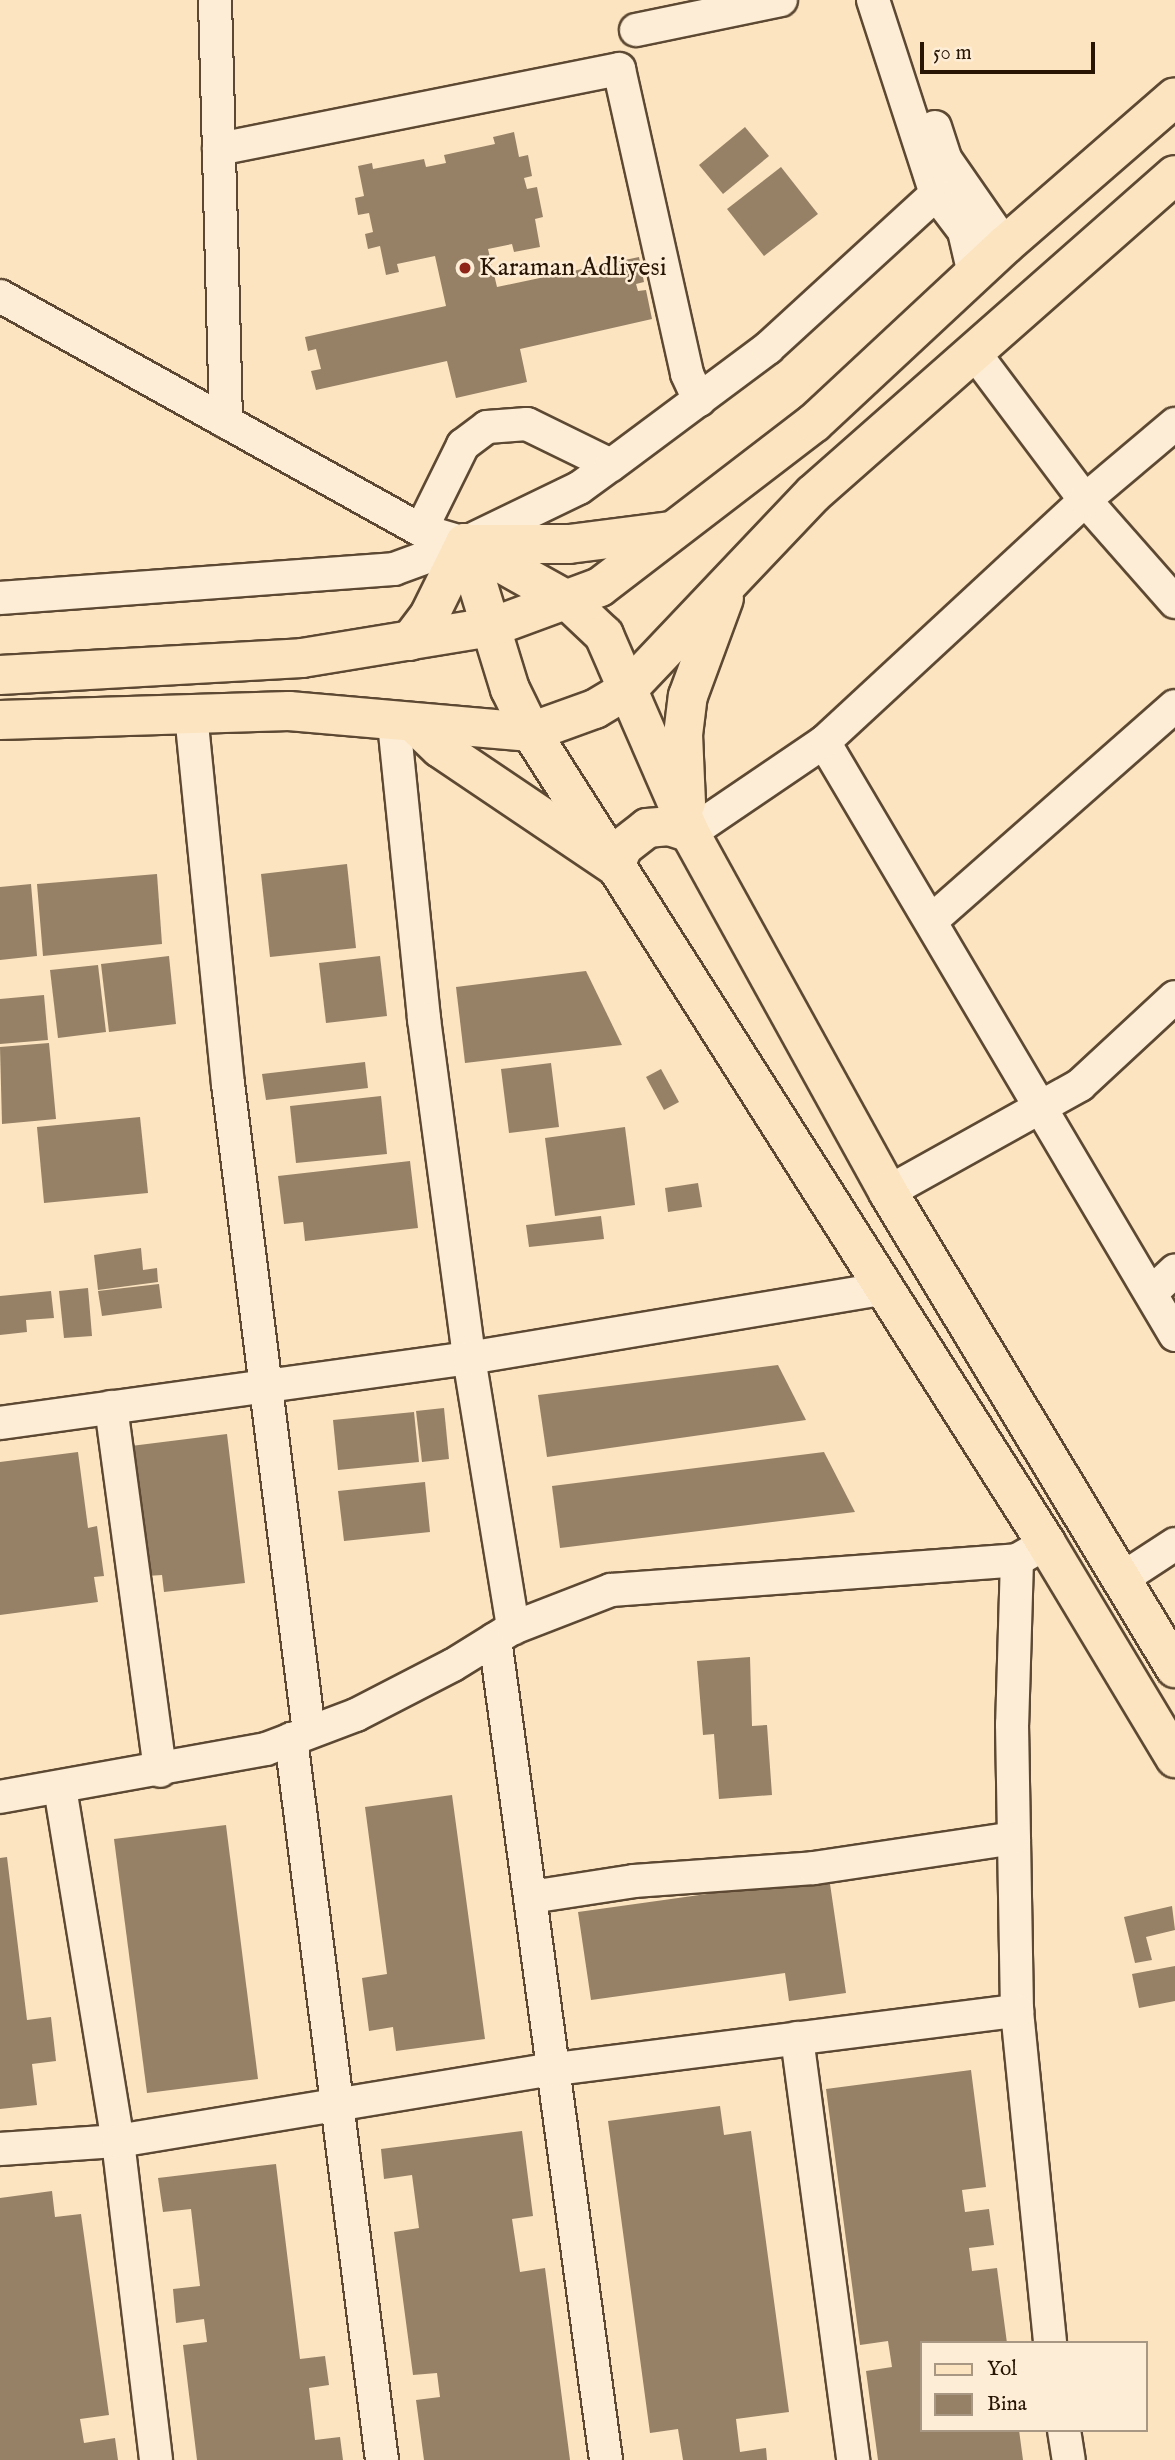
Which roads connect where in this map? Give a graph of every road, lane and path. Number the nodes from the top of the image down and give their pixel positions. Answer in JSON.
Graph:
{"nodes":[{"id":1,"x":215,"y":0,"type":"edge"},
{"id":2,"x":781,"y":0,"type":"edge"},
{"id":3,"x":873,"y":0,"type":"edge"},
{"id":4,"x":890,"y":0,"type":"edge"},
{"id":5,"x":636,"y":30,"type":"dead end"},
{"id":6,"x":1175,"y":97,"type":"edge"},
{"id":7,"x":219,"y":149,"type":"junction"},
{"id":8,"x":1175,"y":175,"type":"edge"},
{"id":9,"x":936,"y":194,"type":"junction"},
{"id":10,"x":1005,"y":245,"type":"junction"},
{"id":11,"x":974,"y":274,"type":"junction"},
{"id":12,"x":0,"y":296,"type":"edge"},
{"id":13,"x":973,"y":351,"type":"junction"},
{"id":14,"x":699,"y":400,"type":"junction"},
{"id":15,"x":226,"y":422,"type":"junction"},
{"id":16,"x":1175,"y":424,"type":"edge"},
{"id":17,"x":611,"y":465,"type":"junction"},
{"id":18,"x":1086,"y":500,"type":"junction"},
{"id":19,"x":421,"y":530,"type":"junction"},
{"id":20,"x":677,"y":530,"type":"junction"},
{"id":21,"x":465,"y":543,"type":"junction"},
{"id":22,"x":737,"y":570,"type":"junction"},
{"id":23,"x":0,"y":598,"type":"edge"},
{"id":24,"x":567,"y":600,"type":"junction"},
{"id":25,"x":1175,"y":603,"type":"edge"},
{"id":26,"x":492,"y":627,"type":"junction"},
{"id":27,"x":410,"y":641,"type":"junction"},
{"id":28,"x":0,"y":675,"type":"edge"},
{"id":29,"x":627,"y":690,"type":"junction"},
{"id":30,"x":1175,"y":706,"type":"edge"},
{"id":31,"x":191,"y":714,"type":"junction"},
{"id":32,"x":0,"y":720,"type":"edge"},
{"id":33,"x":405,"y":724,"type":"junction"},
{"id":34,"x":531,"y":732,"type":"junction"},
{"id":35,"x":824,"y":742,"type":"junction"},
{"id":36,"x":690,"y":833,"type":"junction"},
{"id":37,"x":615,"y":866,"type":"junction"},
{"id":38,"x":931,"y":921,"type":"junction"},
{"id":39,"x":1175,"y":998,"type":"edge"},
{"id":40,"x":1040,"y":1104,"type":"junction"},
{"id":41,"x":888,"y":1192,"type":"junction"},
{"id":42,"x":1175,"y":1271,"type":"edge"},
{"id":43,"x":883,"y":1289,"type":"junction"},
{"id":44,"x":1151,"y":1293,"type":"junction"},
{"id":45,"x":1175,"y":1335,"type":"edge"},
{"id":46,"x":469,"y":1358,"type":"junction"},
{"id":47,"x":266,"y":1384,"type":"junction"},
{"id":48,"x":111,"y":1407,"type":"junction"},
{"id":49,"x":0,"y":1423,"type":"edge"},
{"id":50,"x":1175,"y":1544,"type":"edge"},
{"id":51,"x":1032,"y":1552,"type":"junction"},
{"id":52,"x":1123,"y":1578,"type":"junction"},
{"id":53,"x":504,"y":1634,"type":"junction"},
{"id":54,"x":1175,"y":1668,"type":"edge"},
{"id":55,"x":300,"y":1736,"type":"junction"},
{"id":56,"x":1175,"y":1758,"type":"edge"},
{"id":57,"x":160,"y":1771,"type":"junction"},
{"id":58,"x":60,"y":1788,"type":"junction"},
{"id":59,"x":0,"y":1797,"type":"edge"},
{"id":60,"x":1014,"y":1838,"type":"junction"},
{"id":61,"x":531,"y":1897,"type":"junction"},
{"id":62,"x":1017,"y":2011,"type":"junction"},
{"id":63,"x":797,"y":2038,"type":"junction"},
{"id":64,"x":555,"y":2069,"type":"junction"},
{"id":65,"x":334,"y":2103,"type":"junction"},
{"id":66,"x":118,"y":2141,"type":"junction"},
{"id":67,"x":0,"y":2150,"type":"edge"},
{"id":68,"x":1050,"y":2341,"type":"edge"},
{"id":69,"x":1064,"y":2432,"type":"edge"},
{"id":70,"x":156,"y":2460,"type":"edge"},
{"id":71,"x":382,"y":2460,"type":"edge"},
{"id":72,"x":606,"y":2460,"type":"edge"},
{"id":73,"x":853,"y":2460,"type":"edge"},
{"id":74,"x":1069,"y":2460,"type":"edge"}],
"edges":[{"from":1,"to":7,"type":"street"},
{"from":2,"to":5,"type":"street"},
{"from":3,"to":9,"type":"street"},
{"from":4,"to":10,"type":"street"},
{"from":6,"to":10,"type":"main road"},
{"from":7,"to":14,"type":"street"},
{"from":7,"to":15,"type":"street"},
{"from":8,"to":13,"type":"main road"},
{"from":9,"to":11,"type":"street"},
{"from":9,"to":14,"type":"street"},
{"from":10,"to":11,"type":"main road"},
{"from":11,"to":20,"type":"main road"},
{"from":12,"to":15,"type":"street"},
{"from":13,"to":18,"type":"street"},
{"from":13,"to":22,"type":"main road"},
{"from":14,"to":17,"type":"street"},
{"from":15,"to":19,"type":"street"},
{"from":16,"to":18,"type":"street"},
{"from":17,"to":19,"type":"street"},
{"from":17,"to":21,"type":"street"},
{"from":18,"to":25,"type":"street"},
{"from":18,"to":35,"type":"street"},
{"from":19,"to":21,"type":"street"},
{"from":20,"to":21,"type":"main road"},
{"from":20,"to":24,"type":"main road"},
{"from":21,"to":23,"type":"street"},
{"from":21,"to":24,"type":"main road"},
{"from":21,"to":26,"type":"main road"},
{"from":21,"to":27,"type":"main road"},
{"from":22,"to":29,"type":"main road"},
{"from":22,"to":36,"type":"main road"},
{"from":24,"to":26,"type":"main road"},
{"from":24,"to":29,"type":"main road"},
{"from":26,"to":27,"type":"main road"},
{"from":26,"to":34,"type":"main road"},
{"from":27,"to":28,"type":"main road"},
{"from":29,"to":34,"type":"main road"},
{"from":29,"to":36,"type":"main road"},
{"from":30,"to":38,"type":"street"},
{"from":31,"to":32,"type":"main road"},
{"from":31,"to":33,"type":"main road"},
{"from":31,"to":47,"type":"street"},
{"from":33,"to":34,"type":"main road"},
{"from":33,"to":37,"type":"main road"},
{"from":33,"to":46,"type":"street"},
{"from":34,"to":37,"type":"main road"},
{"from":35,"to":36,"type":"street"},
{"from":35,"to":38,"type":"street"},
{"from":36,"to":37,"type":"main road"},
{"from":36,"to":41,"type":"main road"},
{"from":37,"to":43,"type":"main road"},
{"from":38,"to":40,"type":"street"},
{"from":39,"to":40,"type":"street"},
{"from":40,"to":41,"type":"street"},
{"from":40,"to":44,"type":"street"},
{"from":41,"to":52,"type":"main road"},
{"from":42,"to":44,"type":"street"},
{"from":43,"to":46,"type":"street"},
{"from":43,"to":51,"type":"main road"},
{"from":44,"to":45,"type":"street"},
{"from":46,"to":47,"type":"street"},
{"from":46,"to":53,"type":"street"},
{"from":47,"to":48,"type":"street"},
{"from":47,"to":55,"type":"street"},
{"from":48,"to":49,"type":"street"},
{"from":48,"to":57,"type":"street"},
{"from":50,"to":52,"type":"street"},
{"from":51,"to":53,"type":"street"},
{"from":51,"to":56,"type":"main road"},
{"from":51,"to":60,"type":"street"},
{"from":52,"to":54,"type":"main road"},
{"from":53,"to":55,"type":"street"},
{"from":53,"to":61,"type":"street"},
{"from":55,"to":57,"type":"street"},
{"from":55,"to":65,"type":"street"},
{"from":57,"to":58,"type":"street"},
{"from":58,"to":59,"type":"street"},
{"from":58,"to":66,"type":"street"},
{"from":60,"to":61,"type":"street"},
{"from":60,"to":62,"type":"street"},
{"from":61,"to":64,"type":"street"},
{"from":62,"to":63,"type":"street"},
{"from":62,"to":68,"type":"street"},
{"from":63,"to":64,"type":"street"},
{"from":63,"to":73,"type":"street"},
{"from":64,"to":65,"type":"street"},
{"from":64,"to":72,"type":"street"},
{"from":65,"to":66,"type":"street"},
{"from":65,"to":71,"type":"street"},
{"from":66,"to":67,"type":"street"},
{"from":66,"to":70,"type":"street"},
{"from":69,"to":74,"type":"street"}]}
